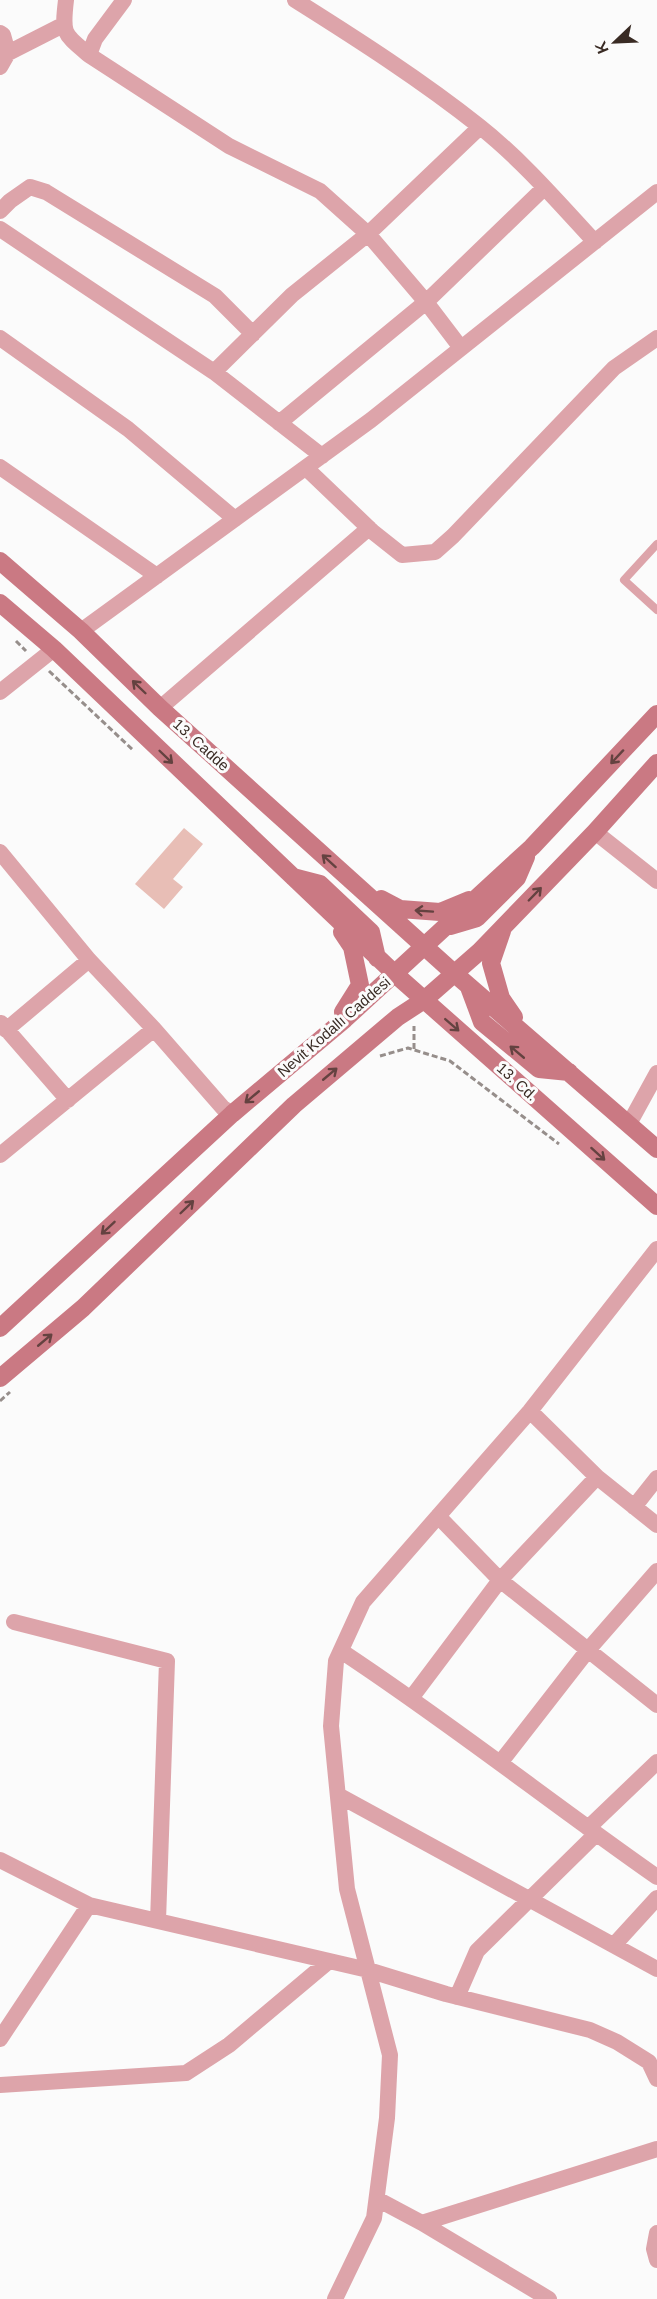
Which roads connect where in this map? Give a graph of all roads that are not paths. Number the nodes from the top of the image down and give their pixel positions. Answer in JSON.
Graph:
{"nodes":[{"id":1,"x":66,"y":0,"type":"edge"},
{"id":2,"x":124,"y":0,"type":"edge"},
{"id":3,"x":306,"y":3,"type":"edge"},
{"id":4,"x":63,"y":25,"type":"junction"},
{"id":5,"x":0,"y":33,"type":"edge"},
{"id":6,"x":89,"y":55,"type":"junction"},
{"id":7,"x":4,"y":60,"type":"edge"},
{"id":8,"x":480,"y":127,"type":"junction"},
{"id":9,"x":544,"y":188,"type":"junction"},
{"id":10,"x":657,"y":192,"type":"edge"},
{"id":11,"x":0,"y":211,"type":"edge"},
{"id":12,"x":0,"y":229,"type":"edge"},
{"id":13,"x":368,"y":234,"type":"junction"},
{"id":14,"x":595,"y":242,"type":"junction"},
{"id":15,"x":426,"y":302,"type":"junction"},
{"id":16,"x":253,"y":334,"type":"junction"},
{"id":17,"x":0,"y":338,"type":"edge"},
{"id":18,"x":657,"y":338,"type":"edge"},
{"id":19,"x":461,"y":348,"type":"junction"},
{"id":20,"x":214,"y":372,"type":"junction"},
{"id":21,"x":279,"y":423,"type":"junction"},
{"id":22,"x":322,"y":456,"type":"junction"},
{"id":23,"x":0,"y":467,"type":"edge"},
{"id":24,"x":306,"y":468,"type":"junction"},
{"id":25,"x":236,"y":519,"type":"junction"},
{"id":26,"x":369,"y":528,"type":"junction"},
{"id":27,"x":657,"y":544,"type":"edge"},
{"id":28,"x":0,"y":561,"type":"edge"},
{"id":29,"x":157,"y":576,"type":"junction"},
{"id":30,"x":0,"y":603,"type":"edge"},
{"id":31,"x":657,"y":610,"type":"edge"},
{"id":32,"x":81,"y":631,"type":"junction"},
{"id":33,"x":54,"y":649,"type":"junction"},
{"id":34,"x":0,"y":692,"type":"edge"},
{"id":35,"x":160,"y":708,"type":"junction"},
{"id":36,"x":657,"y":714,"type":"edge"},
{"id":37,"x":657,"y":763,"type":"edge"},
{"id":38,"x":595,"y":832,"type":"junction"},
{"id":39,"x":529,"y":850,"type":"junction"},
{"id":40,"x":0,"y":852,"type":"edge"},
{"id":41,"x":291,"y":876,"type":"junction"},
{"id":42,"x":653,"y":876,"type":"edge"},
{"id":43,"x":360,"y":889,"type":"junction"},
{"id":44,"x":479,"y":896,"type":"junction"},
{"id":45,"x":329,"y":913,"type":"junction"},
{"id":46,"x":504,"y":926,"type":"junction"},
{"id":47,"x":446,"y":927,"type":"junction"},
{"id":48,"x":425,"y":946,"type":"junction"},
{"id":49,"x":377,"y":958,"type":"junction"},
{"id":50,"x":89,"y":960,"type":"junction"},
{"id":51,"x":395,"y":974,"type":"junction"},
{"id":52,"x":461,"y":980,"type":"junction"},
{"id":53,"x":424,"y":1000,"type":"junction"},
{"id":54,"x":3,"y":1026,"type":"edge"},
{"id":55,"x":154,"y":1029,"type":"junction"},
{"id":56,"x":332,"y":1030,"type":"junction"},
{"id":57,"x":526,"y":1036,"type":"junction"},
{"id":58,"x":569,"y":1072,"type":"junction"},
{"id":59,"x":657,"y":1073,"type":"edge"},
{"id":60,"x":68,"y":1100,"type":"junction"},
{"id":61,"x":232,"y":1114,"type":"junction"},
{"id":62,"x":629,"y":1124,"type":"junction"},
{"id":63,"x":657,"y":1149,"type":"edge"},
{"id":64,"x":0,"y":1155,"type":"edge"},
{"id":65,"x":657,"y":1206,"type":"edge"},
{"id":66,"x":657,"y":1249,"type":"edge"},
{"id":67,"x":0,"y":1328,"type":"edge"},
{"id":68,"x":0,"y":1378,"type":"edge"},
{"id":69,"x":530,"y":1411,"type":"junction"},
{"id":70,"x":597,"y":1477,"type":"junction"},
{"id":71,"x":657,"y":1478,"type":"edge"},
{"id":72,"x":634,"y":1507,"type":"junction"},
{"id":73,"x":438,"y":1516,"type":"junction"},
{"id":74,"x":657,"y":1525,"type":"edge"},
{"id":75,"x":657,"y":1571,"type":"edge"},
{"id":76,"x":500,"y":1580,"type":"junction"},
{"id":77,"x":14,"y":1622,"type":"dead end"},
{"id":78,"x":588,"y":1650,"type":"junction"},
{"id":79,"x":341,"y":1651,"type":"junction"},
{"id":80,"x":412,"y":1697,"type":"junction"},
{"id":81,"x":657,"y":1705,"type":"edge"},
{"id":82,"x":657,"y":1762,"type":"edge"},
{"id":83,"x":500,"y":1763,"type":"junction"},
{"id":84,"x":338,"y":1795,"type":"junction"},
{"id":85,"x":592,"y":1831,"type":"junction"},
{"id":86,"x":0,"y":1860,"type":"edge"},
{"id":87,"x":657,"y":1877,"type":"edge"},
{"id":88,"x":657,"y":1898,"type":"edge"},
{"id":89,"x":529,"y":1899,"type":"junction"},
{"id":90,"x":89,"y":1905,"type":"junction"},
{"id":91,"x":158,"y":1921,"type":"junction"},
{"id":92,"x":614,"y":1945,"type":"junction"},
{"id":93,"x":329,"y":1961,"type":"junction"},
{"id":94,"x":657,"y":1969,"type":"edge"},
{"id":95,"x":368,"y":1970,"type":"junction"},
{"id":96,"x":457,"y":1997,"type":"junction"},
{"id":97,"x":0,"y":2039,"type":"edge"},
{"id":98,"x":657,"y":2079,"type":"edge"},
{"id":99,"x":0,"y":2085,"type":"edge"},
{"id":100,"x":657,"y":2150,"type":"edge"},
{"id":101,"x":376,"y":2199,"type":"junction"},
{"id":102,"x":422,"y":2223,"type":"junction"},
{"id":103,"x":657,"y":2233,"type":"edge"},
{"id":104,"x":657,"y":2260,"type":"edge"},
{"id":105,"x":539,"y":2297,"type":"edge"},
{"id":106,"x":335,"y":2299,"type":"edge"}],
"edges":[{"from":1,"to":4,"type":"street"},
{"from":2,"to":6,"type":"street"},
{"from":3,"to":8,"type":"street"},
{"from":4,"to":6,"type":"street"},
{"from":4,"to":7,"type":"street"},
{"from":5,"to":7,"type":"street"},
{"from":6,"to":13,"type":"street"},
{"from":8,"to":9,"type":"street"},
{"from":8,"to":13,"type":"street"},
{"from":9,"to":14,"type":"street"},
{"from":9,"to":15,"type":"street"},
{"from":10,"to":14,"type":"street"},
{"from":11,"to":16,"type":"street"},
{"from":12,"to":20,"type":"street"},
{"from":13,"to":15,"type":"street"},
{"from":13,"to":16,"type":"street"},
{"from":14,"to":19,"type":"street"},
{"from":15,"to":19,"type":"street"},
{"from":15,"to":21,"type":"street"},
{"from":16,"to":20,"type":"street"},
{"from":17,"to":25,"type":"street"},
{"from":18,"to":26,"type":"street"},
{"from":19,"to":22,"type":"street"},
{"from":20,"to":21,"type":"street"},
{"from":21,"to":22,"type":"street"},
{"from":22,"to":24,"type":"street"},
{"from":23,"to":29,"type":"street"},
{"from":24,"to":25,"type":"street"},
{"from":24,"to":26,"type":"street"},
{"from":25,"to":29,"type":"street"},
{"from":26,"to":35,"type":"street"},
{"from":27,"to":31,"type":"lane"},
{"from":28,"to":32,"type":"main road","name":"13. Cadde"},
{"from":29,"to":32,"type":"street"},
{"from":30,"to":33,"type":"main road","name":"13. Cadde"},
{"from":35,"to":32,"type":"main road","name":"13. Cadde","one_way":true},
{"from":33,"to":34,"type":"street"},
{"from":33,"to":41,"type":"main road","name":"13. Cadde","one_way":true},
{"from":43,"to":35,"type":"main road","name":"13. Cadde","one_way":true},
{"from":36,"to":39,"type":"main road","name":"Nevit Kodallı Caddesi","one_way":true},
{"from":37,"to":38,"type":"main road"},
{"from":38,"to":42,"type":"street"},
{"from":46,"to":38,"type":"main road","one_way":true},
{"from":39,"to":44,"type":"main road","name":"Nevit Kodallı Caddesi"},
{"from":39,"to":47,"type":"main road"},
{"from":40,"to":50,"type":"street"},
{"from":41,"to":45,"type":"main road","name":"13. Cadde"},
{"from":41,"to":49,"type":"main road"},
{"from":44,"to":43,"type":"main road","one_way":true},
{"from":43,"to":48,"type":"main road","name":"13. Cadde"},
{"from":44,"to":47,"type":"main road","name":"Nevit Kodallı Caddesi"},
{"from":45,"to":49,"type":"main road","name":"13. Cadde"},
{"from":45,"to":56,"type":"main road"},
{"from":46,"to":52,"type":"main road"},
{"from":46,"to":57,"type":"main road"},
{"from":47,"to":48,"type":"main road","name":"Nevit Kodallı Caddesi"},
{"from":48,"to":51,"type":"main road","name":"Nevit Kodallı Caddesi"},
{"from":48,"to":52,"type":"main road"},
{"from":49,"to":51,"type":"main road","name":"13. Cd."},
{"from":50,"to":54,"type":"street"},
{"from":50,"to":55,"type":"street"},
{"from":51,"to":53,"type":"main road","name":"13. Cd."},
{"from":51,"to":56,"type":"main road","name":"Nevit Kodallı Caddesi"},
{"from":52,"to":53,"type":"main road"},
{"from":52,"to":57,"type":"main road"},
{"from":58,"to":52,"type":"main road","one_way":true},
{"from":53,"to":65,"type":"main road","name":"13. Cd.","one_way":true},
{"from":68,"to":53,"type":"main road","one_way":true},
{"from":54,"to":60,"type":"street"},
{"from":55,"to":60,"type":"street"},
{"from":55,"to":61,"type":"street"},
{"from":56,"to":61,"type":"main road","name":"Nevit Kodallı Caddesi","one_way":true},
{"from":57,"to":58,"type":"main road"},
{"from":58,"to":62,"type":"main road"},
{"from":59,"to":62,"type":"street"},
{"from":60,"to":64,"type":"street"},
{"from":61,"to":67,"type":"main road","name":"Nevit Kodallı Caddesi","one_way":true},
{"from":62,"to":63,"type":"main road"},
{"from":66,"to":69,"type":"street"},
{"from":69,"to":70,"type":"street"},
{"from":69,"to":73,"type":"street"},
{"from":70,"to":72,"type":"street"},
{"from":70,"to":76,"type":"street"},
{"from":71,"to":72,"type":"street"},
{"from":72,"to":74,"type":"street"},
{"from":73,"to":76,"type":"street"},
{"from":73,"to":79,"type":"street"},
{"from":75,"to":78,"type":"street"},
{"from":76,"to":78,"type":"street"},
{"from":76,"to":80,"type":"street"},
{"from":77,"to":91,"type":"street"},
{"from":78,"to":81,"type":"street"},
{"from":78,"to":83,"type":"street"},
{"from":79,"to":80,"type":"street"},
{"from":79,"to":84,"type":"street"},
{"from":80,"to":83,"type":"street"},
{"from":82,"to":85,"type":"street"},
{"from":83,"to":85,"type":"street"},
{"from":84,"to":89,"type":"street"},
{"from":84,"to":95,"type":"street"},
{"from":85,"to":87,"type":"street"},
{"from":85,"to":89,"type":"street"},
{"from":86,"to":90,"type":"street"},
{"from":88,"to":92,"type":"street"},
{"from":89,"to":92,"type":"street"},
{"from":89,"to":96,"type":"street"},
{"from":90,"to":91,"type":"street"},
{"from":90,"to":97,"type":"street"},
{"from":91,"to":93,"type":"street"},
{"from":92,"to":94,"type":"street"},
{"from":93,"to":95,"type":"street"},
{"from":93,"to":99,"type":"street"},
{"from":95,"to":96,"type":"street"},
{"from":95,"to":101,"type":"street"},
{"from":96,"to":98,"type":"street"},
{"from":100,"to":102,"type":"street"},
{"from":101,"to":102,"type":"street"},
{"from":101,"to":106,"type":"street"},
{"from":102,"to":105,"type":"street"},
{"from":103,"to":104,"type":"street"}]}
